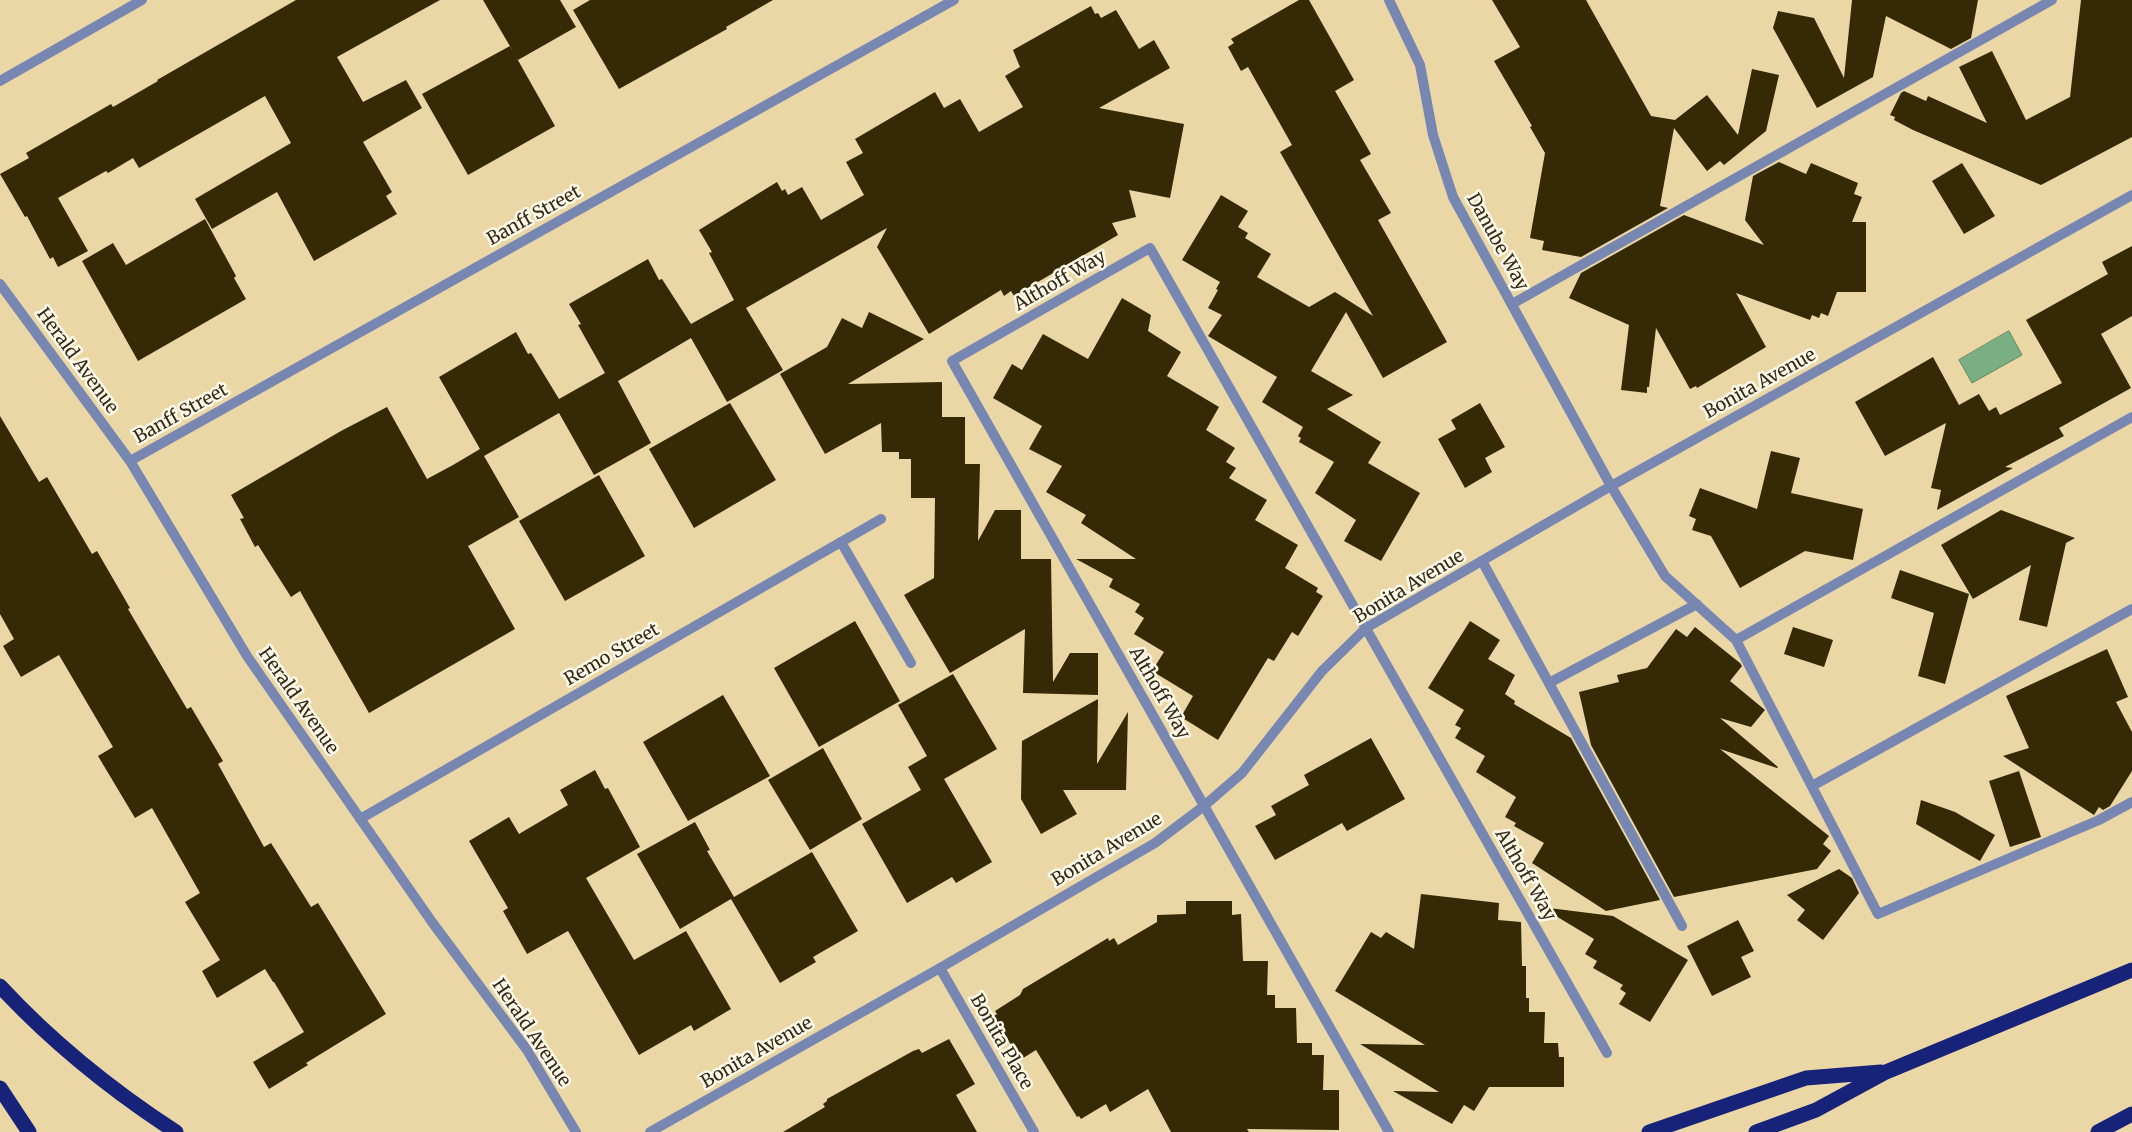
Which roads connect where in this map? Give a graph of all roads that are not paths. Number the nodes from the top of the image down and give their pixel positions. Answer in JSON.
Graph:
{"nodes":[{"id":1,"x":142,"y":0,"type":"edge"},
{"id":2,"x":954,"y":0,"type":"edge"},
{"id":3,"x":1389,"y":0,"type":"edge"},
{"id":4,"x":2052,"y":0,"type":"edge"},
{"id":5,"x":0,"y":81,"type":"edge"},
{"id":6,"x":2132,"y":195,"type":"edge"},
{"id":7,"x":0,"y":284,"type":"edge"},
{"id":8,"x":1512,"y":304,"type":"junction"},
{"id":9,"x":2132,"y":417,"type":"edge"},
{"id":10,"x":130,"y":461,"type":"junction"},
{"id":11,"x":1611,"y":486,"type":"junction"},
{"id":12,"x":881,"y":519,"type":"dead end"},
{"id":13,"x":841,"y":542,"type":"junction"},
{"id":14,"x":1482,"y":561,"type":"junction"},
{"id":15,"x":1697,"y":604,"type":"junction"},
{"id":16,"x":2132,"y":609,"type":"edge"},
{"id":17,"x":1366,"y":628,"type":"junction"},
{"id":18,"x":1736,"y":640,"type":"junction"},
{"id":19,"x":911,"y":663,"type":"dead end"},
{"id":20,"x":1549,"y":683,"type":"junction"},
{"id":21,"x":1812,"y":786,"type":"junction"},
{"id":22,"x":2132,"y":802,"type":"edge"},
{"id":23,"x":1204,"y":806,"type":"junction"},
{"id":24,"x":360,"y":819,"type":"junction"},
{"id":25,"x":1682,"y":926,"type":"dead end"},
{"id":26,"x":940,"y":968,"type":"junction"},
{"id":27,"x":2132,"y":970,"type":"edge"},
{"id":28,"x":0,"y":986,"type":"edge"},
{"id":29,"x":1607,"y":1053,"type":"dead end"},
{"id":30,"x":1886,"y":1072,"type":"junction"},
{"id":31,"x":0,"y":1088,"type":"edge"},
{"id":32,"x":2132,"y":1114,"type":"edge"},
{"id":33,"x":29,"y":1132,"type":"edge"},
{"id":34,"x":176,"y":1132,"type":"edge"},
{"id":35,"x":576,"y":1132,"type":"edge"},
{"id":36,"x":650,"y":1132,"type":"edge"},
{"id":37,"x":1034,"y":1132,"type":"edge"},
{"id":38,"x":1389,"y":1132,"type":"edge"},
{"id":39,"x":1649,"y":1132,"type":"edge"},
{"id":40,"x":1756,"y":1132,"type":"edge"},
{"id":41,"x":2098,"y":1132,"type":"edge"}],
"edges":[{"from":1,"to":5,"type":"street"},
{"from":2,"to":10,"type":"street","name":"Banff Street"},
{"from":3,"to":8,"type":"street","name":"Danube Way"},
{"from":4,"to":8,"type":"street"},
{"from":6,"to":11,"type":"street","name":"Bonita Avenue"},
{"from":7,"to":10,"type":"street","name":"Herald Avenue"},
{"from":8,"to":11,"type":"street","name":"Danube Way"},
{"from":9,"to":18,"type":"street"},
{"from":10,"to":24,"type":"street","name":"Herald Avenue"},
{"from":11,"to":14,"type":"street","name":"Bonita Avenue"},
{"from":11,"to":15,"type":"street","name":"Danube Way"},
{"from":12,"to":13,"type":"street","name":"Remo Street"},
{"from":13,"to":19,"type":"street"},
{"from":13,"to":24,"type":"street","name":"Remo Street"},
{"from":14,"to":17,"type":"street","name":"Bonita Avenue"},
{"from":14,"to":20,"type":"street"},
{"from":15,"to":18,"type":"street","name":"Danube Way"},
{"from":15,"to":20,"type":"street"},
{"from":16,"to":21,"type":"street"},
{"from":17,"to":23,"type":"street","name":"Bonita Avenue"},
{"from":17,"to":23,"type":"street","name":"Althoff Way"},
{"from":17,"to":29,"type":"street","name":"Althoff Way"},
{"from":18,"to":21,"type":"street","name":"Danube Way"},
{"from":20,"to":25,"type":"street"},
{"from":21,"to":22,"type":"street","name":"Danube Way"},
{"from":23,"to":26,"type":"street","name":"Bonita Avenue"},
{"from":23,"to":38,"type":"street","name":"Althoff Way"},
{"from":24,"to":35,"type":"street","name":"Herald Avenue"},
{"from":26,"to":36,"type":"street","name":"Bonita Avenue"},
{"from":26,"to":37,"type":"street","name":"Bonita Place"},
{"from":27,"to":30,"type":"highway"},
{"from":28,"to":34,"type":"highway"},
{"from":30,"to":39,"type":"highway"},
{"from":30,"to":40,"type":"highway"},
{"from":31,"to":33,"type":"highway"},
{"from":32,"to":41,"type":"highway"}]}
